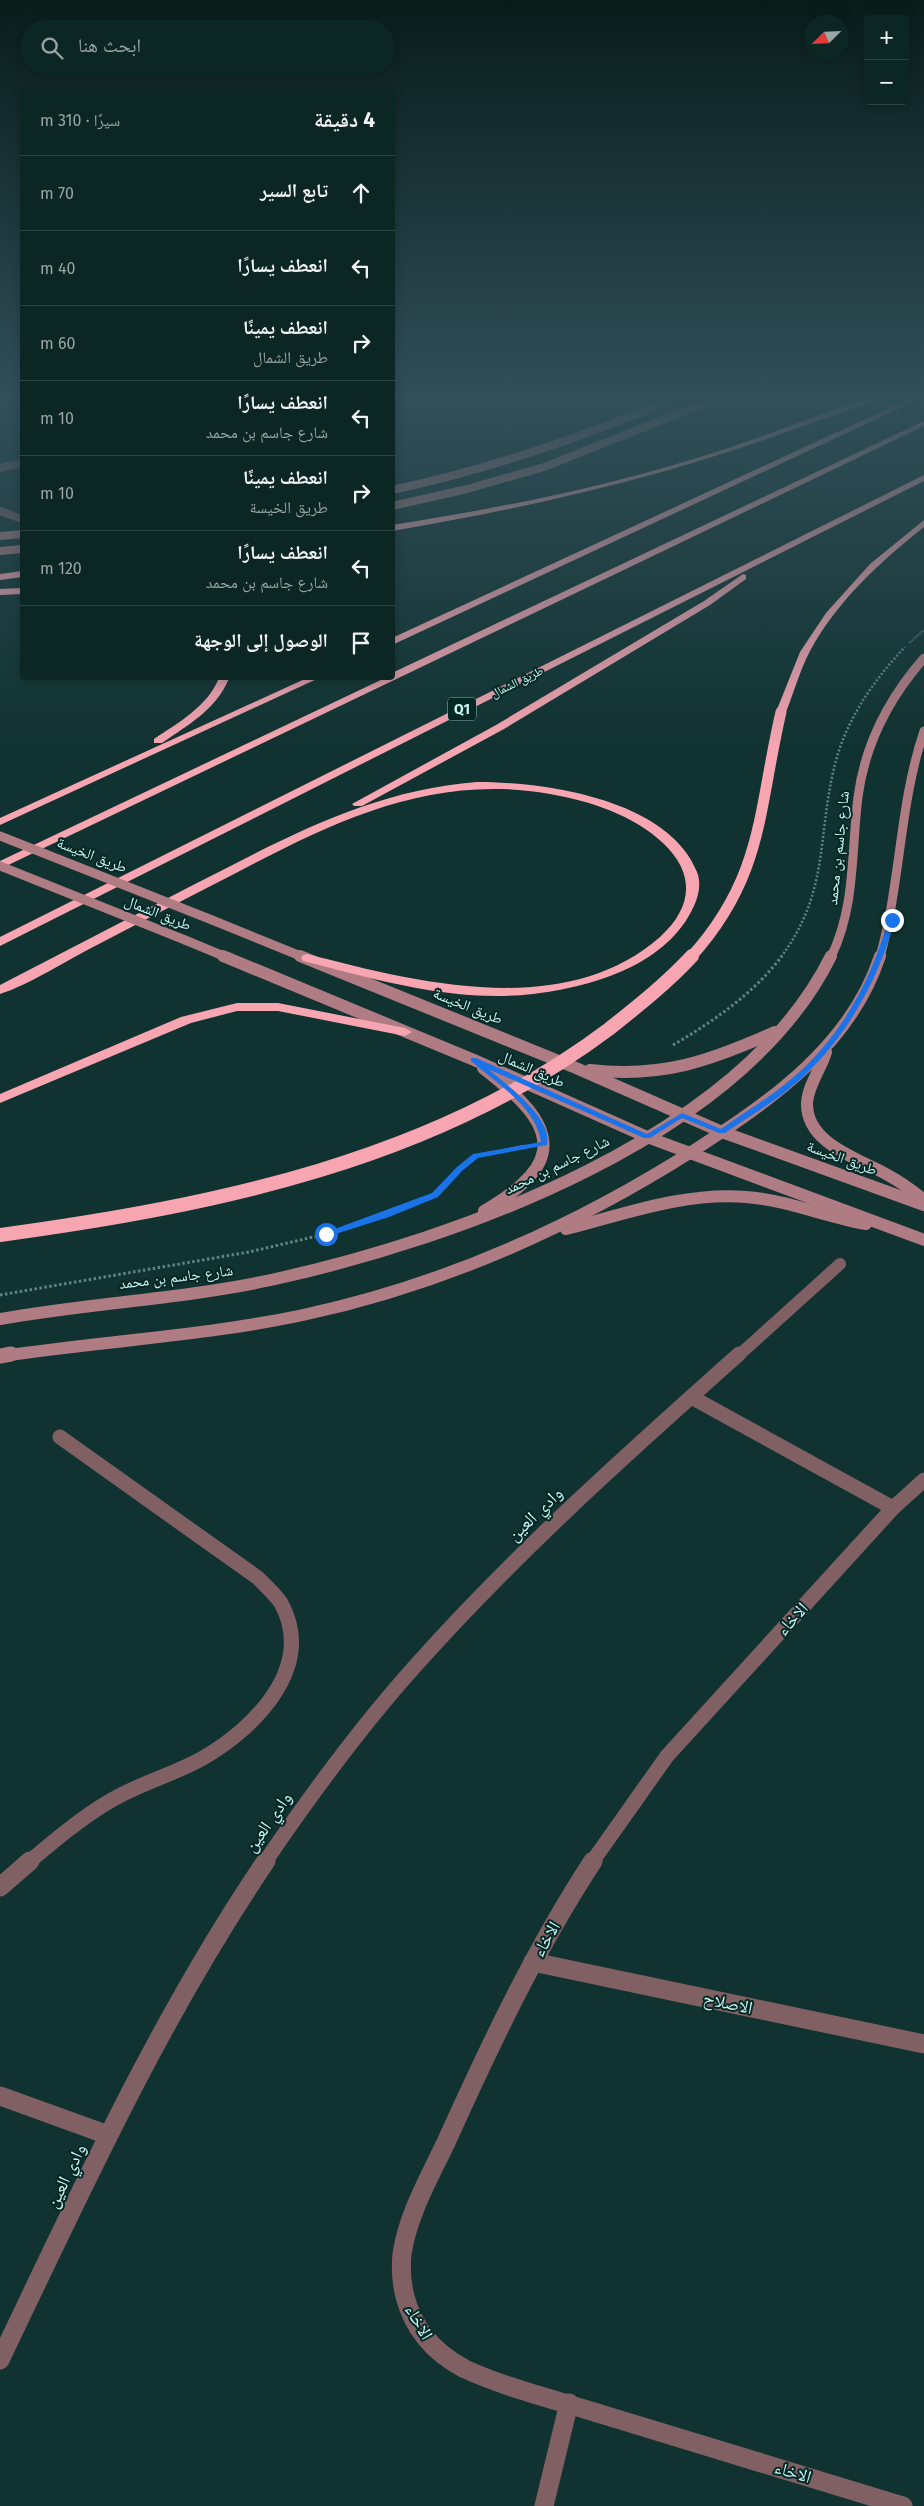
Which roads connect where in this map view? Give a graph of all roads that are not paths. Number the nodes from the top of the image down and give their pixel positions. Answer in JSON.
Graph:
{"nodes":[{"id":1,"x":5,"y":513,"type":"edge"},
{"id":2,"x":474,"y":513,"type":"edge"},
{"id":3,"x":670,"y":513,"type":"edge"},
{"id":4,"x":736,"y":513,"type":"edge"},
{"id":5,"x":855,"y":513,"type":"edge"},
{"id":6,"x":20,"y":518,"type":"edge"},
{"id":7,"x":924,"y":523,"type":"edge"},
{"id":8,"x":395,"y":527,"type":"edge"},
{"id":9,"x":20,"y":534,"type":"edge"},
{"id":10,"x":0,"y":536,"type":"edge"},
{"id":11,"x":20,"y":549,"type":"edge"},
{"id":12,"x":0,"y":551,"type":"edge"},
{"id":13,"x":748,"y":567,"type":"junction"},
{"id":14,"x":20,"y":574,"type":"edge"},
{"id":15,"x":0,"y":577,"type":"edge"},
{"id":16,"x":20,"y":591,"type":"edge"},
{"id":17,"x":0,"y":592,"type":"edge"},
{"id":18,"x":395,"y":641,"type":"edge"},
{"id":19,"x":924,"y":658,"type":"edge"},
{"id":20,"x":395,"y":676,"type":"edge"},
{"id":21,"x":223,"y":680,"type":"edge"},
{"id":22,"x":310,"y":680,"type":"edge"},
{"id":23,"x":386,"y":680,"type":"edge"},
{"id":24,"x":924,"y":731,"type":"edge"},
{"id":25,"x":119,"y":767,"type":"junction"},
{"id":26,"x":0,"y":822,"type":"edge"},
{"id":27,"x":300,"y":835,"type":"junction"},
{"id":28,"x":0,"y":836,"type":"edge"},
{"id":29,"x":0,"y":865,"type":"edge"},
{"id":30,"x":0,"y":942,"type":"edge"},
{"id":31,"x":307,"y":958,"type":"junction"},
{"id":32,"x":0,"y":990,"type":"edge"},
{"id":33,"x":783,"y":1028,"type":"junction"},
{"id":34,"x":405,"y":1032,"type":"junction"},
{"id":35,"x":826,"y":1050,"type":"junction"},
{"id":36,"x":474,"y":1060,"type":"junction"},
{"id":37,"x":576,"y":1068,"type":"junction"},
{"id":38,"x":0,"y":1099,"type":"edge"},
{"id":39,"x":682,"y":1115,"type":"junction"},
{"id":40,"x":722,"y":1132,"type":"junction"},
{"id":41,"x":647,"y":1137,"type":"junction"},
{"id":42,"x":690,"y":1153,"type":"junction"},
{"id":43,"x":924,"y":1200,"type":"edge"},
{"id":44,"x":924,"y":1204,"type":"edge"},
{"id":45,"x":468,"y":1223,"type":"junction"},
{"id":46,"x":894,"y":1228,"type":"junction"},
{"id":47,"x":541,"y":1234,"type":"junction"},
{"id":48,"x":0,"y":1235,"type":"edge"},
{"id":49,"x":924,"y":1240,"type":"edge"},
{"id":50,"x":840,"y":1264,"type":"dead end"},
{"id":51,"x":0,"y":1319,"type":"edge"},
{"id":52,"x":0,"y":1356,"type":"edge"},
{"id":53,"x":692,"y":1398,"type":"junction"},
{"id":54,"x":60,"y":1437,"type":"dead end"},
{"id":55,"x":924,"y":1480,"type":"edge"},
{"id":56,"x":893,"y":1508,"type":"junction"},
{"id":57,"x":0,"y":1887,"type":"edge"},
{"id":58,"x":533,"y":1962,"type":"junction"},
{"id":59,"x":924,"y":2044,"type":"edge"},
{"id":60,"x":0,"y":2096,"type":"edge"},
{"id":61,"x":108,"y":2135,"type":"junction"},
{"id":62,"x":0,"y":2360,"type":"edge"},
{"id":63,"x":569,"y":2403,"type":"junction"},
{"id":64,"x":544,"y":2506,"type":"edge"},
{"id":65,"x":903,"y":2506,"type":"edge"}],
"edges":[{"from":1,"to":6,"type":"street"},
{"from":2,"to":8,"type":"highway"},
{"from":3,"to":18,"type":"highway"},
{"from":4,"to":20,"type":"highway","name":"طريق الشمال"},
{"from":5,"to":13,"type":"highway","name":"طريق الشمال","number":"Q1"},
{"from":7,"to":48,"type":"highway","bridge":true},
{"from":9,"to":10,"type":"main road"},
{"from":11,"to":12,"type":"main road"},
{"from":13,"to":27,"type":"highway"},
{"from":13,"to":30,"type":"highway","name":"طريق الشمال","number":"Q1"},
{"from":14,"to":15,"type":"highway"},
{"from":16,"to":17,"type":"highway"},
{"from":19,"to":33,"type":"main road","name":"شارع جاسم بن محمد"},
{"from":21,"to":25,"type":"highway"},
{"from":22,"to":25,"type":"highway"},
{"from":23,"to":29,"type":"highway","name":"طريق الشمال"},
{"from":24,"to":35,"type":"main road"},
{"from":25,"to":26,"type":"highway"},
{"from":27,"to":31,"type":"highway"},
{"from":27,"to":32,"type":"highway"},
{"from":28,"to":31,"type":"main road","name":"طريق الخيسة","bridge":true},
{"from":29,"to":34,"type":"main road","name":"طريق الشمال","bridge":true},
{"from":31,"to":37,"type":"main road","name":"طريق الخيسة"},
{"from":33,"to":37,"type":"main road"},
{"from":33,"to":39,"type":"main road","name":"شارع جاسم بن محمد"},
{"from":34,"to":36,"type":"main road","name":"طريق الشمال"},
{"from":34,"to":38,"type":"highway"},
{"from":35,"to":40,"type":"main road"},
{"from":35,"to":43,"type":"main road"},
{"from":36,"to":41,"type":"main road","name":"طريق الشمال"},
{"from":36,"to":45,"type":"main road"},
{"from":37,"to":39,"type":"main road","name":"طريق الخيسة"},
{"from":39,"to":40,"type":"main road","name":"طريق الخيسة"},
{"from":39,"to":41,"type":"main road","name":"شارع جاسم بن محمد"},
{"from":40,"to":42,"type":"main road"},
{"from":40,"to":44,"type":"main road","name":"طريق الخيسة"},
{"from":41,"to":42,"type":"main road","name":"طريق الشمال"},
{"from":41,"to":45,"type":"main road","name":"شارع جاسم بن محمد"},
{"from":42,"to":46,"type":"main road"},
{"from":42,"to":47,"type":"main road"},
{"from":45,"to":51,"type":"main road","name":"شارع جاسم بن محمد"},
{"from":46,"to":47,"type":"main road"},
{"from":46,"to":49,"type":"main road"},
{"from":47,"to":52,"type":"main road"},
{"from":50,"to":53,"type":"street","name":"وادي العين"},
{"from":53,"to":56,"type":"street"},
{"from":53,"to":61,"type":"street","name":"وادي العين"},
{"from":54,"to":57,"type":"street"},
{"from":55,"to":56,"type":"street","name":"الاخاء"},
{"from":56,"to":58,"type":"street","name":"الاخاء"},
{"from":58,"to":59,"type":"street","name":"الاصلاح"},
{"from":58,"to":63,"type":"street","name":"الاخاء"},
{"from":60,"to":61,"type":"street"},
{"from":61,"to":62,"type":"street","name":"وادي العين"},
{"from":63,"to":64,"type":"street"},
{"from":63,"to":65,"type":"street","name":"الاخاء"}]}
